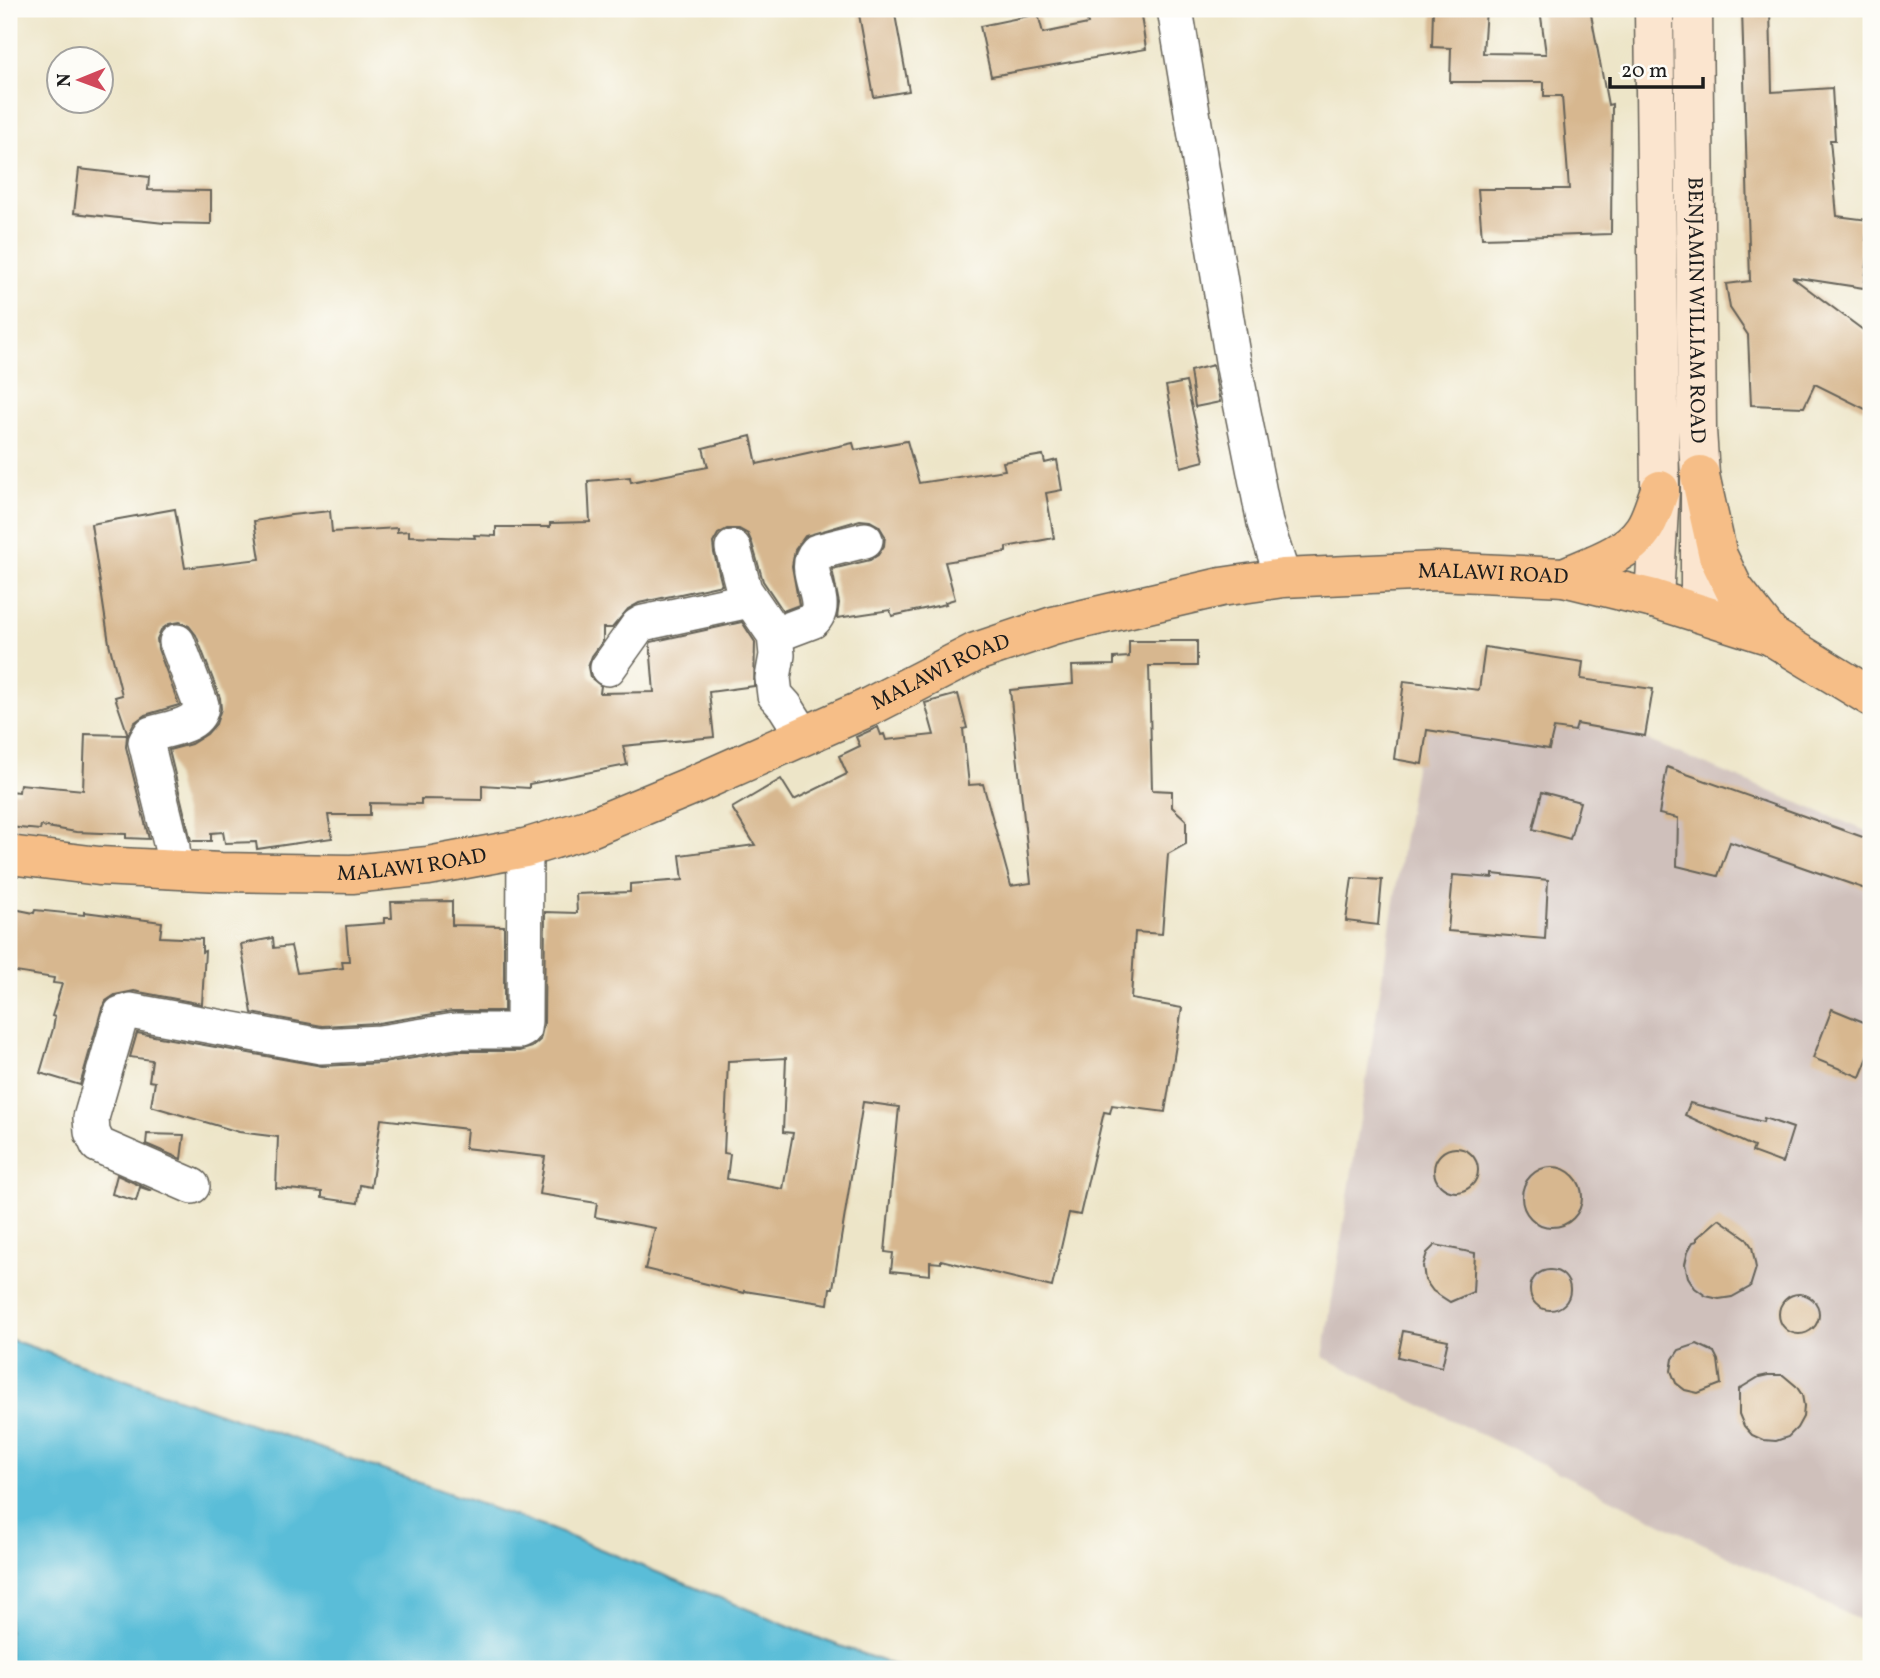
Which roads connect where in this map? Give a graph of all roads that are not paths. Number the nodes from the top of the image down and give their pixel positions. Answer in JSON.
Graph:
{"nodes":[{"id":1,"x":1175,"y":9,"type":"edge"},
{"id":2,"x":1654,"y":9,"type":"edge"},
{"id":3,"x":1693,"y":9,"type":"edge"},
{"id":4,"x":1700,"y":475,"type":"junction"},
{"id":5,"x":1660,"y":489,"type":"junction"},
{"id":6,"x":865,"y":540,"type":"dead end"},
{"id":7,"x":733,"y":548,"type":"dead end"},
{"id":8,"x":1564,"y":577,"type":"junction"},
{"id":9,"x":1283,"y":579,"type":"junction"},
{"id":10,"x":1654,"y":599,"type":"junction"},
{"id":11,"x":750,"y":600,"type":"junction"},
{"id":12,"x":1700,"y":612,"type":"junction"},
{"id":13,"x":775,"y":635,"type":"junction"},
{"id":14,"x":1771,"y":636,"type":"junction"},
{"id":15,"x":177,"y":642,"type":"dead end"},
{"id":16,"x":608,"y":668,"type":"dead end"},
{"id":17,"x":1871,"y":697,"type":"edge"},
{"id":18,"x":804,"y":736,"type":"junction"},
{"id":19,"x":525,"y":848,"type":"junction"},
{"id":20,"x":9,"y":855,"type":"edge"},
{"id":21,"x":174,"y":870,"type":"junction"},
{"id":22,"x":192,"y":1186,"type":"dead end"}],
"edges":[{"from":1,"to":9,"type":"street"},
{"from":2,"to":5,"type":"main road","name":"BENJAMIN WILLIAM ROAD"},
{"from":3,"to":4,"type":"main road","name":"BENJAMIN WILLIAM ROAD"},
{"from":4,"to":12,"type":"main road","name":"BENJAMIN WILLIAM ROAD"},
{"from":4,"to":14,"type":"main road"},
{"from":5,"to":8,"type":"main road"},
{"from":5,"to":10,"type":"main road","name":"BENJAMIN WILLIAM ROAD"},
{"from":6,"to":13,"type":"street"},
{"from":7,"to":11,"type":"street"},
{"from":8,"to":9,"type":"main road","name":"MALAWI ROAD"},
{"from":8,"to":10,"type":"main road","name":"MALAWI ROAD"},
{"from":9,"to":18,"type":"main road","name":"MALAWI ROAD"},
{"from":10,"to":12,"type":"main road","name":"MALAWI ROAD"},
{"from":11,"to":13,"type":"street"},
{"from":11,"to":16,"type":"street"},
{"from":12,"to":14,"type":"main road","name":"MALAWI ROAD"},
{"from":13,"to":18,"type":"street"},
{"from":14,"to":17,"type":"main road","name":"MALAWI ROAD"},
{"from":15,"to":21,"type":"street"},
{"from":18,"to":19,"type":"main road","name":"MALAWI ROAD"},
{"from":19,"to":21,"type":"main road","name":"MALAWI ROAD"},
{"from":19,"to":22,"type":"street"},
{"from":20,"to":21,"type":"main road","name":"MALAWI ROAD"}]}
